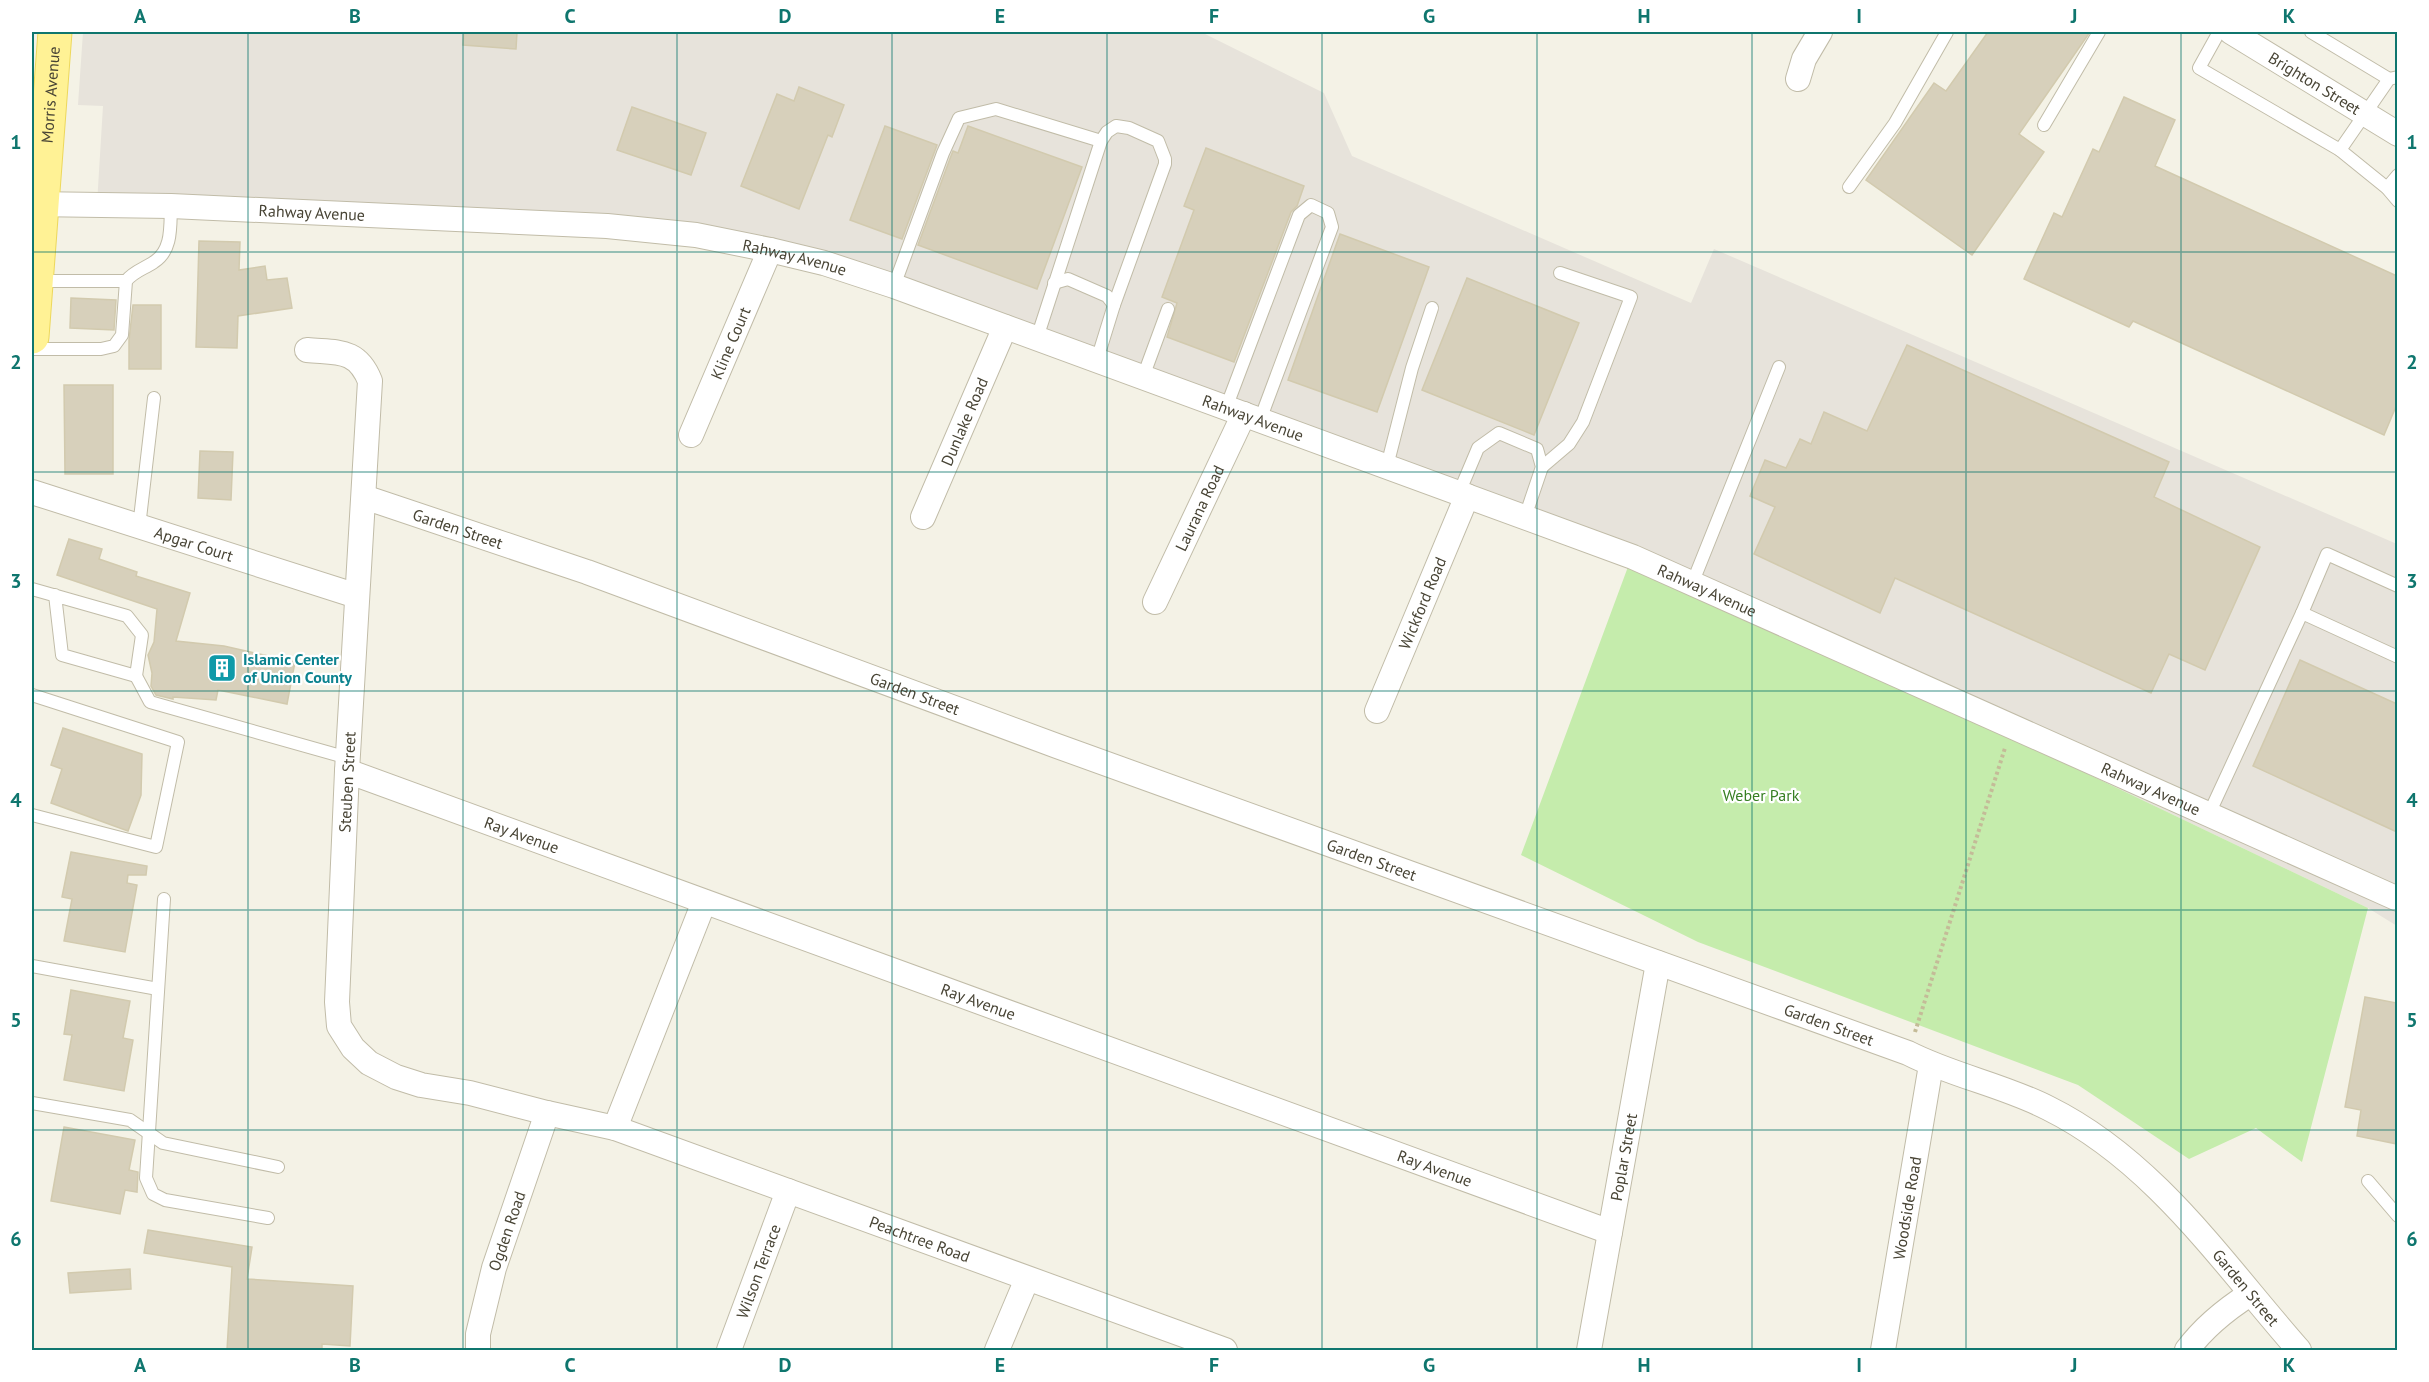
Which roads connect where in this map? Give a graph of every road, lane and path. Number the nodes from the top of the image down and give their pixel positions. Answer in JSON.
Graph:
{"nodes":[{"id":1,"x":55,"y":32,"type":"edge"},
{"id":2,"x":1820,"y":32,"type":"edge"},
{"id":3,"x":1947,"y":32,"type":"edge"},
{"id":4,"x":2099,"y":32,"type":"edge"},
{"id":5,"x":2219,"y":32,"type":"edge"},
{"id":6,"x":2231,"y":32,"type":"edge"},
{"id":7,"x":2311,"y":32,"type":"edge"},
{"id":8,"x":51,"y":69,"type":"junction"},
{"id":9,"x":2393,"y":78,"type":"edge"},
{"id":10,"x":1798,"y":79,"type":"dead end"},
{"id":11,"x":32,"y":112,"type":"edge"},
{"id":12,"x":2365,"y":113,"type":"junction"},
{"id":13,"x":2044,"y":125,"type":"dead end"},
{"id":14,"x":2397,"y":134,"type":"edge"},
{"id":15,"x":1101,"y":141,"type":"junction"},
{"id":16,"x":2340,"y":150,"type":"junction"},
{"id":17,"x":2397,"y":175,"type":"edge"},
{"id":18,"x":1849,"y":187,"type":"dead end"},
{"id":19,"x":2387,"y":188,"type":"junction"},
{"id":20,"x":2397,"y":201,"type":"edge"},
{"id":21,"x":37,"y":204,"type":"edge"},
{"id":22,"x":171,"y":206,"type":"junction"},
{"id":23,"x":770,"y":250,"type":"junction"},
{"id":24,"x":1560,"y":273,"type":"dead end"},
{"id":25,"x":37,"y":281,"type":"junction"},
{"id":26,"x":126,"y":281,"type":"junction"},
{"id":27,"x":1054,"y":283,"type":"junction"},
{"id":28,"x":894,"y":286,"type":"junction"},
{"id":29,"x":1114,"y":305,"type":"junction"},
{"id":30,"x":1432,"y":308,"type":"dead end"},
{"id":31,"x":1168,"y":309,"type":"dead end"},
{"id":32,"x":1005,"y":327,"type":"junction"},
{"id":33,"x":32,"y":337,"type":"edge"},
{"id":34,"x":1037,"y":339,"type":"junction"},
{"id":35,"x":32,"y":349,"type":"edge"},
{"id":36,"x":307,"y":350,"type":"dead end"},
{"id":37,"x":1097,"y":360,"type":"junction"},
{"id":38,"x":1779,"y":367,"type":"dead end"},
{"id":39,"x":1143,"y":377,"type":"junction"},
{"id":40,"x":154,"y":398,"type":"dead end"},
{"id":41,"x":1243,"y":414,"type":"junction"},
{"id":42,"x":691,"y":435,"type":"dead end"},
{"id":43,"x":1387,"y":466,"type":"junction"},
{"id":44,"x":1542,"y":467,"type":"junction"},
{"id":45,"x":32,"y":492,"type":"edge"},
{"id":46,"x":1463,"y":494,"type":"junction"},
{"id":47,"x":364,"y":497,"type":"junction"},
{"id":48,"x":1525,"y":516,"type":"junction"},
{"id":49,"x":923,"y":517,"type":"dead end"},
{"id":50,"x":139,"y":526,"type":"junction"},
{"id":51,"x":1692,"y":584,"type":"junction"},
{"id":52,"x":2397,"y":586,"type":"edge"},
{"id":53,"x":32,"y":589,"type":"edge"},
{"id":54,"x":55,"y":595,"type":"junction"},
{"id":55,"x":357,"y":596,"type":"junction"},
{"id":56,"x":1155,"y":602,"type":"dead end"},
{"id":57,"x":2302,"y":613,"type":"junction"},
{"id":58,"x":2397,"y":657,"type":"edge"},
{"id":59,"x":136,"y":676,"type":"junction"},
{"id":60,"x":32,"y":695,"type":"edge"},
{"id":61,"x":1377,"y":711,"type":"dead end"},
{"id":62,"x":2012,"y":727,"type":"junction"},
{"id":63,"x":348,"y":765,"type":"junction"},
{"id":64,"x":2209,"y":814,"type":"junction"},
{"id":65,"x":32,"y":815,"type":"edge"},
{"id":66,"x":164,"y":899,"type":"dead end"},
{"id":67,"x":2397,"y":899,"type":"edge"},
{"id":68,"x":704,"y":902,"type":"junction"},
{"id":69,"x":1658,"y":963,"type":"junction"},
{"id":70,"x":32,"y":966,"type":"edge"},
{"id":71,"x":158,"y":989,"type":"junction"},
{"id":72,"x":1908,"y":1053,"type":"junction"},
{"id":73,"x":1931,"y":1065,"type":"junction"},
{"id":74,"x":32,"y":1102,"type":"edge"},
{"id":75,"x":547,"y":1113,"type":"junction"},
{"id":76,"x":615,"y":1128,"type":"junction"},
{"id":77,"x":149,"y":1133,"type":"junction"},
{"id":78,"x":278,"y":1167,"type":"dead end"},
{"id":79,"x":2368,"y":1181,"type":"dead end"},
{"id":80,"x":788,"y":1191,"type":"junction"},
{"id":81,"x":2397,"y":1216,"type":"edge"},
{"id":82,"x":268,"y":1218,"type":"dead end"},
{"id":83,"x":1610,"y":1232,"type":"junction"},
{"id":84,"x":1026,"y":1279,"type":"junction"},
{"id":85,"x":2250,"y":1294,"type":"junction"},
{"id":86,"x":478,"y":1350,"type":"edge"},
{"id":87,"x":729,"y":1350,"type":"edge"},
{"id":88,"x":997,"y":1350,"type":"edge"},
{"id":89,"x":1225,"y":1350,"type":"edge"},
{"id":90,"x":1589,"y":1350,"type":"edge"},
{"id":91,"x":1883,"y":1350,"type":"edge"},
{"id":92,"x":2187,"y":1350,"type":"edge"},
{"id":93,"x":2299,"y":1350,"type":"edge"}],
"edges":[{"from":1,"to":8,"type":"main road","name":"Morris Avenue"},
{"from":2,"to":10,"type":"street"},
{"from":3,"to":18,"type":"lane"},
{"from":4,"to":13,"type":"lane"},
{"from":5,"to":16,"type":"lane"},
{"from":6,"to":12,"type":"street","name":"Brighton Street"},
{"from":7,"to":9,"type":"lane"},
{"from":8,"to":11,"type":"main road"},
{"from":8,"to":21,"type":"main road","name":"Morris Avenue"},
{"from":9,"to":12,"type":"lane"},
{"from":12,"to":14,"type":"street","name":"Brighton Street"},
{"from":12,"to":16,"type":"lane"},
{"from":15,"to":27,"type":"lane"},
{"from":15,"to":28,"type":"lane"},
{"from":15,"to":29,"type":"lane"},
{"from":16,"to":19,"type":"lane"},
{"from":17,"to":19,"type":"lane"},
{"from":19,"to":20,"type":"lane"},
{"from":21,"to":22,"type":"street","name":"Rahway Avenue"},
{"from":21,"to":25,"type":"main road","name":"Morris Avenue"},
{"from":22,"to":23,"type":"street","name":"Rahway Avenue"},
{"from":22,"to":26,"type":"lane"},
{"from":23,"to":28,"type":"street","name":"Rahway Avenue"},
{"from":23,"to":42,"type":"street","name":"Kline Court"},
{"from":24,"to":44,"type":"lane"},
{"from":25,"to":26,"type":"lane"},
{"from":25,"to":33,"type":"main road","name":"Morris Avenue"},
{"from":26,"to":35,"type":"lane"},
{"from":27,"to":29,"type":"lane"},
{"from":27,"to":34,"type":"lane"},
{"from":28,"to":32,"type":"street","name":"Rahway Avenue"},
{"from":29,"to":37,"type":"lane"},
{"from":30,"to":43,"type":"lane"},
{"from":31,"to":39,"type":"lane"},
{"from":32,"to":34,"type":"street","name":"Rahway Avenue"},
{"from":32,"to":49,"type":"street","name":"Dunlake Road"},
{"from":34,"to":37,"type":"street","name":"Rahway Avenue"},
{"from":36,"to":47,"type":"street","name":"Steuben Street"},
{"from":37,"to":39,"type":"street","name":"Rahway Avenue"},
{"from":38,"to":51,"type":"lane"},
{"from":39,"to":41,"type":"street","name":"Rahway Avenue"},
{"from":40,"to":50,"type":"lane"},
{"from":41,"to":41,"type":"lane"},
{"from":41,"to":43,"type":"street","name":"Rahway Avenue"},
{"from":41,"to":56,"type":"street","name":"Laurana Road"},
{"from":43,"to":46,"type":"street","name":"Rahway Avenue"},
{"from":44,"to":46,"type":"lane"},
{"from":44,"to":48,"type":"lane"},
{"from":45,"to":50,"type":"street","name":"Apgar Court"},
{"from":46,"to":48,"type":"street","name":"Rahway Avenue"},
{"from":46,"to":61,"type":"street","name":"Wickford Road"},
{"from":47,"to":55,"type":"street","name":"Steuben Street"},
{"from":47,"to":69,"type":"street","name":"Garden Street"},
{"from":48,"to":51,"type":"street","name":"Rahway Avenue"},
{"from":50,"to":55,"type":"street","name":"Apgar Court"},
{"from":51,"to":62,"type":"street","name":"Rahway Avenue"},
{"from":52,"to":57,"type":"lane"},
{"from":53,"to":54,"type":"lane"},
{"from":54,"to":59,"type":"lane"},
{"from":54,"to":59,"type":"lane"},
{"from":55,"to":63,"type":"street","name":"Steuben Street"},
{"from":57,"to":58,"type":"lane"},
{"from":57,"to":64,"type":"lane"},
{"from":59,"to":63,"type":"lane"},
{"from":60,"to":65,"type":"lane"},
{"from":62,"to":64,"type":"street","name":"Rahway Avenue"},
{"from":62,"to":72,"type":"path"},
{"from":63,"to":68,"type":"street","name":"Ray Avenue"},
{"from":63,"to":75,"type":"street","name":"Steuben Street"},
{"from":64,"to":67,"type":"street","name":"Rahway Avenue"},
{"from":66,"to":71,"type":"lane"},
{"from":68,"to":76,"type":"street"},
{"from":68,"to":83,"type":"street","name":"Ray Avenue"},
{"from":69,"to":72,"type":"street","name":"Garden Street"},
{"from":69,"to":83,"type":"street","name":"Poplar Street"},
{"from":70,"to":71,"type":"lane"},
{"from":71,"to":77,"type":"lane"},
{"from":72,"to":73,"type":"street","name":"Garden Street"},
{"from":73,"to":85,"type":"street","name":"Garden Street"},
{"from":73,"to":91,"type":"street","name":"Woodside Road"},
{"from":74,"to":77,"type":"lane"},
{"from":75,"to":76,"type":"street","name":"Peachtree Road"},
{"from":75,"to":86,"type":"street","name":"Ogden Road"},
{"from":76,"to":80,"type":"street","name":"Peachtree Road"},
{"from":77,"to":78,"type":"lane"},
{"from":77,"to":82,"type":"lane"},
{"from":79,"to":81,"type":"lane"},
{"from":80,"to":84,"type":"street","name":"Peachtree Road"},
{"from":80,"to":87,"type":"street","name":"Wilson Terrace"},
{"from":83,"to":90,"type":"street","name":"Poplar Street"},
{"from":84,"to":88,"type":"street"},
{"from":84,"to":89,"type":"street","name":"Peachtree Road"},
{"from":85,"to":92,"type":"street"},
{"from":85,"to":93,"type":"street","name":"Garden Street"}]}
